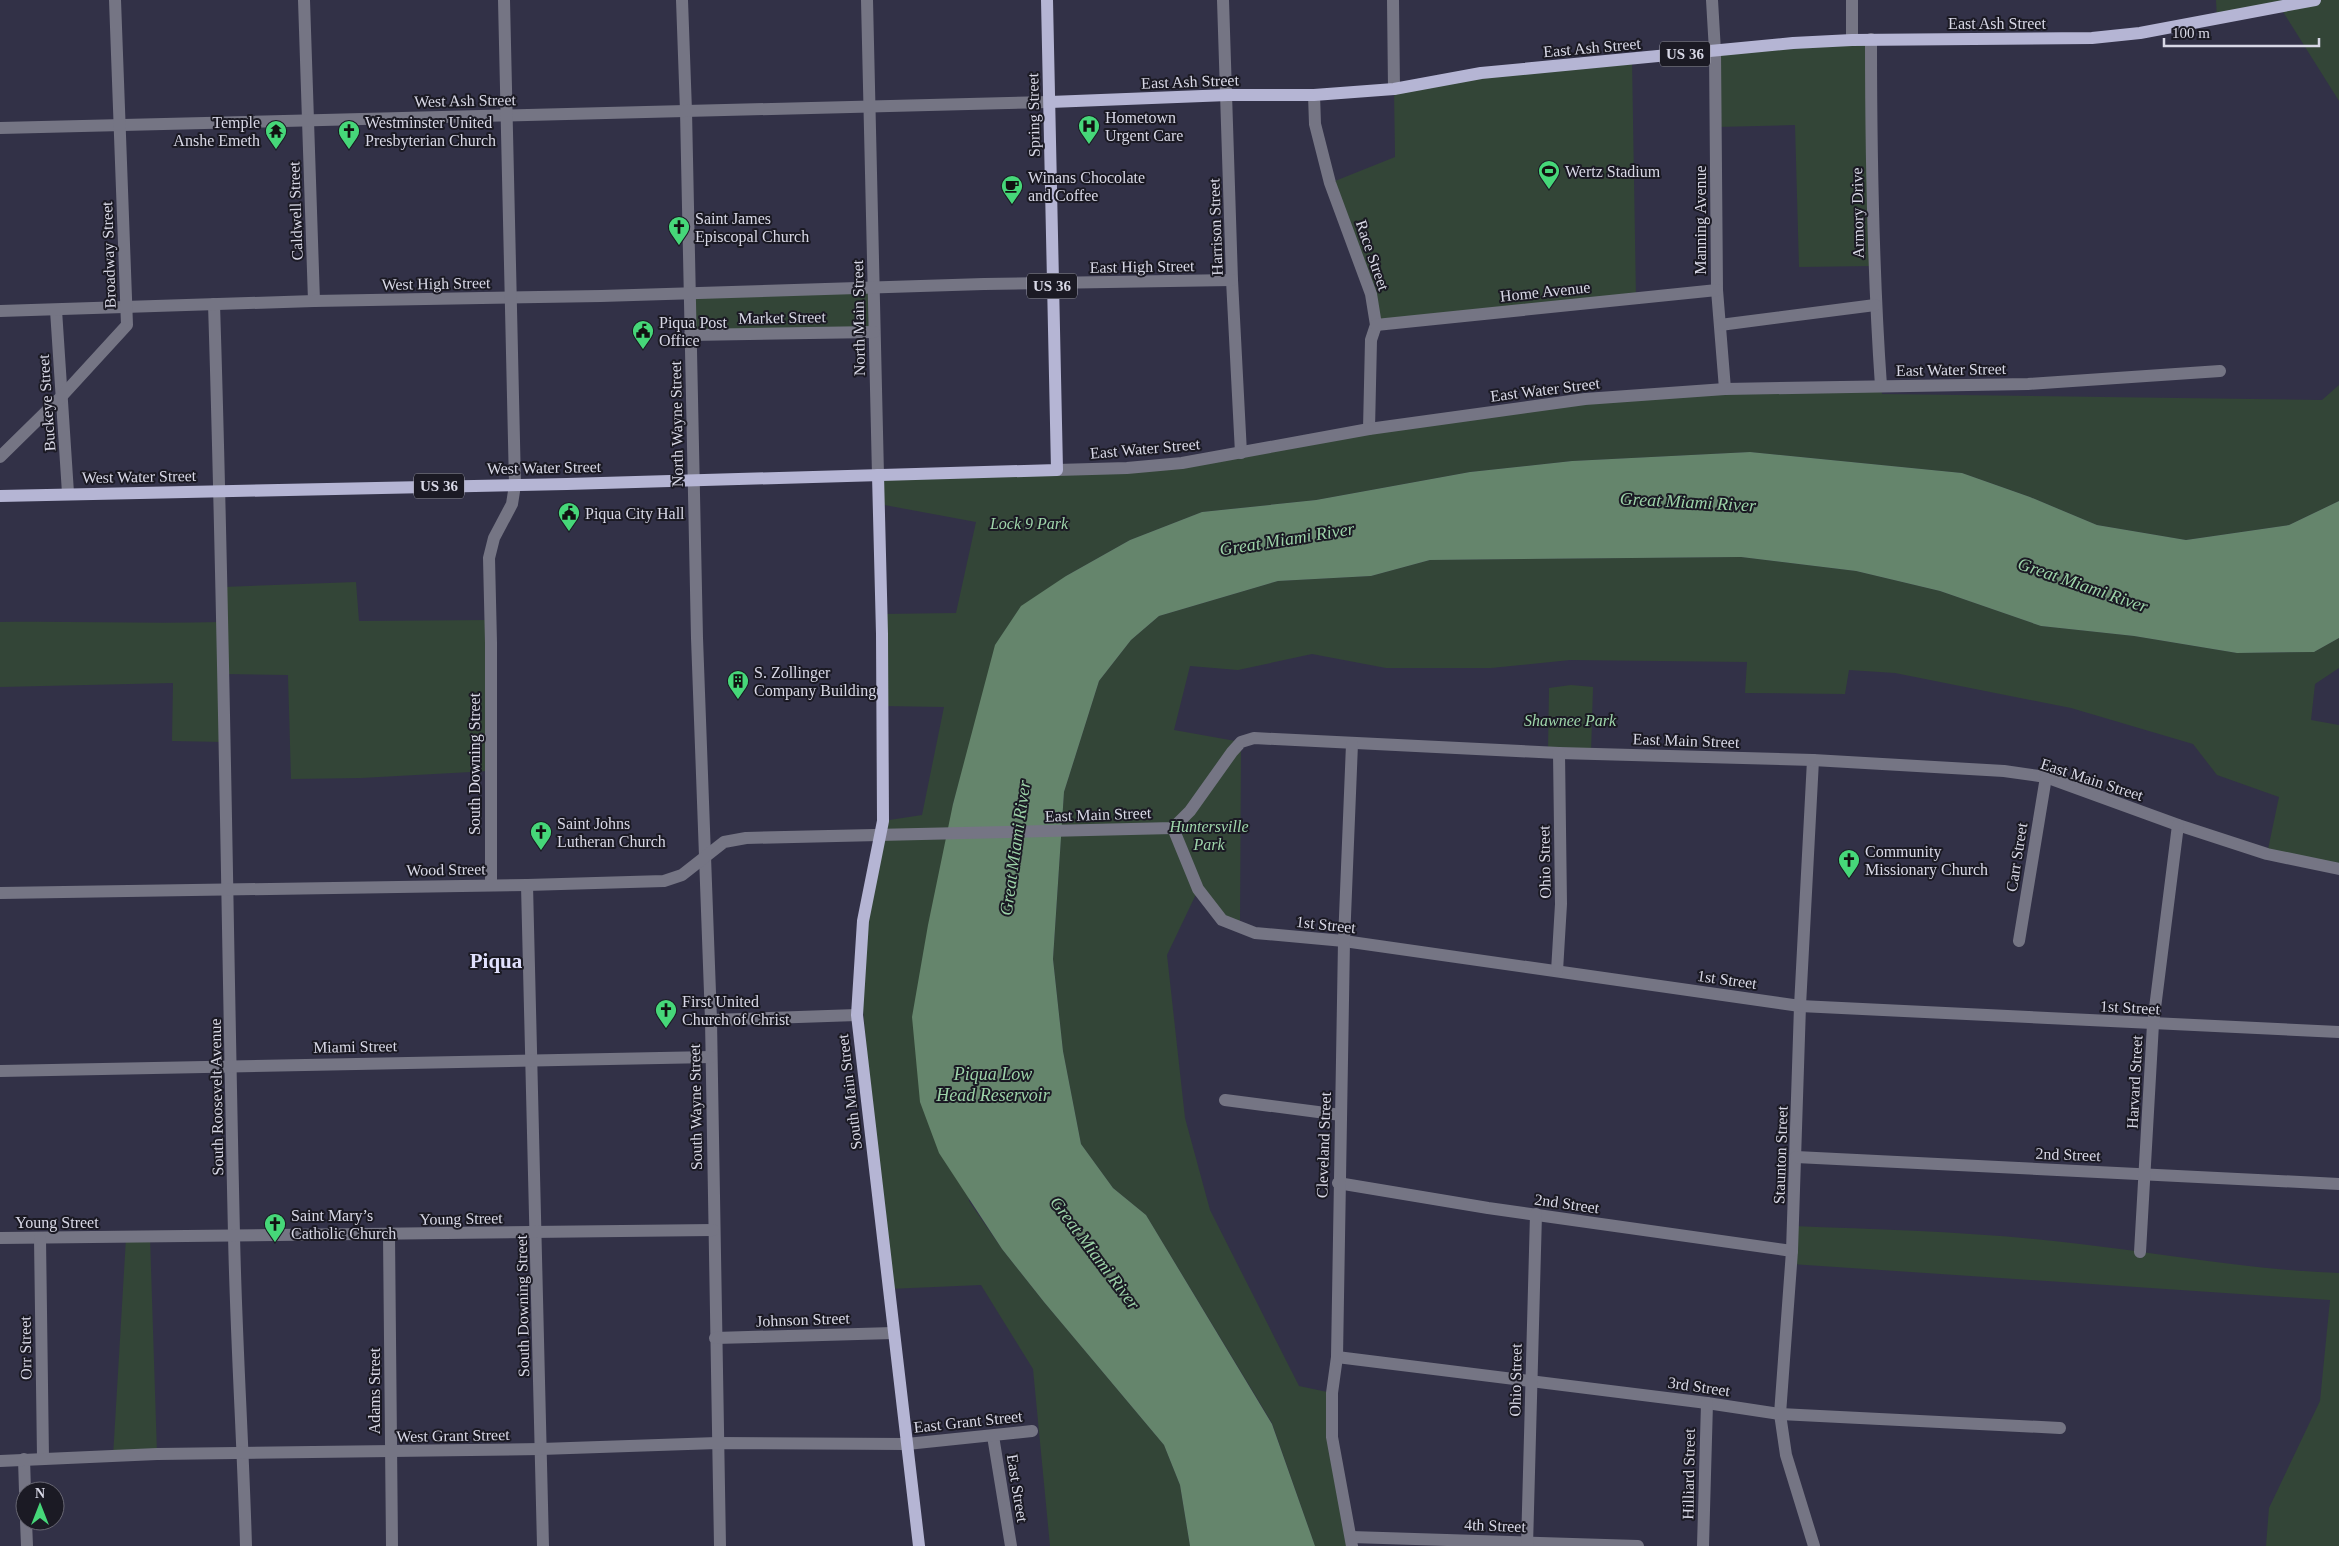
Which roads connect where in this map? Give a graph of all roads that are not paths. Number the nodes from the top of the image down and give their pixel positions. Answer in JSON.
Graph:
{"nodes":[{"id":1,"x":115,"y":0,"type":"edge"},
{"id":2,"x":304,"y":0,"type":"edge"},
{"id":3,"x":504,"y":0,"type":"edge"},
{"id":4,"x":682,"y":0,"type":"edge"},
{"id":5,"x":867,"y":0,"type":"edge"},
{"id":6,"x":1047,"y":0,"type":"edge"},
{"id":7,"x":1223,"y":0,"type":"edge"},
{"id":8,"x":1393,"y":0,"type":"edge"},
{"id":9,"x":1712,"y":0,"type":"edge"},
{"id":10,"x":1852,"y":0,"type":"edge"},
{"id":11,"x":2310,"y":1,"type":"edge"},
{"id":12,"x":1872,"y":39,"type":"junction"},
{"id":13,"x":1852,"y":40,"type":"junction"},
{"id":14,"x":1715,"y":51,"type":"junction"},
{"id":15,"x":1394,"y":90,"type":"junction"},
{"id":16,"x":1228,"y":95,"type":"junction"},
{"id":17,"x":1314,"y":95,"type":"junction"},
{"id":18,"x":1050,"y":102,"type":"junction"},
{"id":19,"x":870,"y":107,"type":"junction"},
{"id":20,"x":686,"y":112,"type":"junction"},
{"id":21,"x":506,"y":116,"type":"junction"},
{"id":22,"x":308,"y":120,"type":"junction"},
{"id":23,"x":119,"y":125,"type":"junction"},
{"id":24,"x":0,"y":128,"type":"edge"},
{"id":25,"x":1232,"y":280,"type":"junction"},
{"id":26,"x":1052,"y":284,"type":"junction"},
{"id":27,"x":873,"y":287,"type":"junction"},
{"id":28,"x":1717,"y":290,"type":"junction"},
{"id":29,"x":690,"y":293,"type":"junction"},
{"id":30,"x":511,"y":298,"type":"junction"},
{"id":31,"x":314,"y":301,"type":"junction"},
{"id":32,"x":214,"y":304,"type":"junction"},
{"id":33,"x":1875,"y":305,"type":"junction"},
{"id":34,"x":125,"y":306,"type":"junction"},
{"id":35,"x":0,"y":310,"type":"edge"},
{"id":36,"x":56,"y":310,"type":"junction"},
{"id":37,"x":1376,"y":325,"type":"junction"},
{"id":38,"x":1720,"y":325,"type":"junction"},
{"id":39,"x":874,"y":332,"type":"junction"},
{"id":40,"x":690,"y":335,"type":"junction"},
{"id":41,"x":2220,"y":371,"type":"dead end"},
{"id":42,"x":1881,"y":386,"type":"junction"},
{"id":43,"x":1725,"y":389,"type":"junction"},
{"id":44,"x":61,"y":397,"type":"junction"},
{"id":45,"x":1369,"y":429,"type":"junction"},
{"id":46,"x":1241,"y":453,"type":"junction"},
{"id":47,"x":0,"y":458,"type":"edge"},
{"id":48,"x":1057,"y":470,"type":"junction"},
{"id":49,"x":878,"y":475,"type":"junction"},
{"id":50,"x":693,"y":481,"type":"junction"},
{"id":51,"x":515,"y":485,"type":"junction"},
{"id":52,"x":220,"y":490,"type":"junction"},
{"id":53,"x":68,"y":494,"type":"junction"},
{"id":54,"x":0,"y":496,"type":"edge"},
{"id":55,"x":882,"y":634,"type":"joint"},
{"id":56,"x":696,"y":638,"type":"joint"},
{"id":57,"x":1352,"y":744,"type":"junction"},
{"id":58,"x":1558,"y":753,"type":"junction"},
{"id":59,"x":1813,"y":760,"type":"junction"},
{"id":60,"x":2046,"y":777,"type":"junction"},
{"id":61,"x":2178,"y":825,"type":"junction"},
{"id":62,"x":1173,"y":828,"type":"junction"},
{"id":63,"x":880,"y":836,"type":"junction"},
{"id":64,"x":705,"y":856,"type":"junction"},
{"id":65,"x":2339,"y":869,"type":"edge"},
{"id":66,"x":491,"y":885,"type":"junction"},
{"id":67,"x":527,"y":885,"type":"junction"},
{"id":68,"x":226,"y":889,"type":"junction"},
{"id":69,"x":0,"y":893,"type":"edge"},
{"id":70,"x":1344,"y":941,"type":"junction"},
{"id":71,"x":2019,"y":941,"type":"dead end"},
{"id":72,"x":1557,"y":971,"type":"junction"},
{"id":73,"x":1800,"y":1006,"type":"junction"},
{"id":74,"x":857,"y":1015,"type":"junction"},
{"id":75,"x":711,"y":1020,"type":"junction"},
{"id":76,"x":2153,"y":1024,"type":"junction"},
{"id":77,"x":2339,"y":1032,"type":"edge"},
{"id":78,"x":711,"y":1057,"type":"junction"},
{"id":79,"x":533,"y":1059,"type":"junction"},
{"id":80,"x":232,"y":1065,"type":"junction"},
{"id":81,"x":0,"y":1071,"type":"edge"},
{"id":82,"x":1225,"y":1100,"type":"dead end"},
{"id":83,"x":1341,"y":1115,"type":"junction"},
{"id":84,"x":1796,"y":1157,"type":"junction"},
{"id":85,"x":2145,"y":1173,"type":"junction"},
{"id":86,"x":1338,"y":1183,"type":"junction"},
{"id":87,"x":2339,"y":1184,"type":"edge"},
{"id":88,"x":1536,"y":1214,"type":"junction"},
{"id":89,"x":713,"y":1230,"type":"junction"},
{"id":90,"x":536,"y":1233,"type":"junction"},
{"id":91,"x":389,"y":1235,"type":"junction"},
{"id":92,"x":234,"y":1236,"type":"junction"},
{"id":93,"x":0,"y":1238,"type":"edge"},
{"id":94,"x":40,"y":1238,"type":"junction"},
{"id":95,"x":1792,"y":1251,"type":"junction"},
{"id":96,"x":2140,"y":1252,"type":"dead end"},
{"id":97,"x":893,"y":1333,"type":"junction"},
{"id":98,"x":715,"y":1338,"type":"junction"},
{"id":99,"x":1337,"y":1356,"type":"junction"},
{"id":100,"x":1532,"y":1382,"type":"junction"},
{"id":101,"x":1707,"y":1403,"type":"junction"},
{"id":102,"x":1780,"y":1414,"type":"junction"},
{"id":103,"x":2060,"y":1428,"type":"dead end"},
{"id":104,"x":1032,"y":1431,"type":"dead end"},
{"id":105,"x":993,"y":1436,"type":"junction"},
{"id":106,"x":717,"y":1443,"type":"junction"},
{"id":107,"x":907,"y":1444,"type":"junction"},
{"id":108,"x":541,"y":1450,"type":"junction"},
{"id":109,"x":390,"y":1452,"type":"junction"},
{"id":110,"x":244,"y":1454,"type":"junction"},
{"id":111,"x":43,"y":1458,"type":"junction"},
{"id":112,"x":24,"y":1459,"type":"junction"},
{"id":113,"x":0,"y":1461,"type":"edge"},
{"id":114,"x":25,"y":1481,"type":"edge"},
{"id":115,"x":26,"y":1531,"type":"edge"},
{"id":116,"x":1351,"y":1541,"type":"edge"},
{"id":117,"x":1528,"y":1544,"type":"edge"},
{"id":118,"x":27,"y":1546,"type":"edge"},
{"id":119,"x":246,"y":1546,"type":"edge"},
{"id":120,"x":392,"y":1546,"type":"edge"},
{"id":121,"x":543,"y":1546,"type":"edge"},
{"id":122,"x":720,"y":1546,"type":"edge"},
{"id":123,"x":919,"y":1546,"type":"edge"},
{"id":124,"x":1011,"y":1546,"type":"edge"},
{"id":125,"x":1638,"y":1546,"type":"edge"},
{"id":126,"x":1703,"y":1546,"type":"edge"},
{"id":127,"x":1814,"y":1546,"type":"edge"}],
"edges":[{"from":1,"to":23,"type":"street","name":"Broadway Street"},
{"from":2,"to":22,"type":"street","name":"Caldwell Street"},
{"from":3,"to":21,"type":"street","name":"South Downing Street"},
{"from":4,"to":20,"type":"street","name":"North Wayne Street"},
{"from":5,"to":19,"type":"street","name":"North Main Street"},
{"from":6,"to":18,"type":"main road","name":"Spring Street"},
{"from":7,"to":16,"type":"street","name":"Harrison Street"},
{"from":8,"to":15,"type":"street"},
{"from":9,"to":14,"type":"street","name":"Manning Avenue"},
{"from":10,"to":13,"type":"street"},
{"from":11,"to":12,"type":"main road","name":"East Ash Street","number":"US 36"},
{"from":12,"to":13,"type":"main road","name":"East Ash Street","number":"US 36"},
{"from":12,"to":33,"type":"street","name":"Armory Drive"},
{"from":13,"to":14,"type":"main road","name":"East Ash Street","number":"US 36"},
{"from":14,"to":15,"type":"main road","name":"East Ash Street","number":"US 36"},
{"from":14,"to":28,"type":"street","name":"Manning Avenue"},
{"from":15,"to":17,"type":"main road","name":"East Ash Street","number":"US 36"},
{"from":16,"to":17,"type":"main road","name":"East Ash Street","number":"US 36"},
{"from":16,"to":18,"type":"main road","name":"East Ash Street","number":"US 36"},
{"from":16,"to":25,"type":"street","name":"Harrison Street"},
{"from":17,"to":37,"type":"street","name":"Race Street"},
{"from":18,"to":19,"type":"street","name":"East Ash Street"},
{"from":18,"to":26,"type":"main road","name":"Spring Street","number":"US 36"},
{"from":19,"to":20,"type":"street","name":"West Ash Street"},
{"from":19,"to":27,"type":"street","name":"North Main Street"},
{"from":20,"to":21,"type":"street","name":"West Ash Street"},
{"from":20,"to":29,"type":"street","name":"North Wayne Street"},
{"from":21,"to":22,"type":"street","name":"West Ash Street"},
{"from":21,"to":30,"type":"street","name":"South Downing Street"},
{"from":22,"to":23,"type":"street","name":"West Ash Street"},
{"from":22,"to":31,"type":"street","name":"Caldwell Street"},
{"from":23,"to":24,"type":"street","name":"West Ash Street"},
{"from":23,"to":34,"type":"street","name":"Broadway Street"},
{"from":25,"to":26,"type":"street","name":"East High Street"},
{"from":25,"to":46,"type":"street","name":"Harrison Street"},
{"from":26,"to":27,"type":"street","name":"East High Street"},
{"from":26,"to":48,"type":"main road","name":"Spring Street","number":"US 36"},
{"from":27,"to":29,"type":"street","name":"West High Street"},
{"from":27,"to":39,"type":"street","name":"North Main Street"},
{"from":28,"to":37,"type":"street","name":"Home Avenue"},
{"from":28,"to":38,"type":"street","name":"Manning Avenue"},
{"from":29,"to":30,"type":"street","name":"West High Street"},
{"from":29,"to":40,"type":"street","name":"North Wayne Street"},
{"from":30,"to":31,"type":"street","name":"West High Street"},
{"from":30,"to":51,"type":"street","name":"South Downing Street"},
{"from":31,"to":32,"type":"street","name":"West High Street"},
{"from":32,"to":34,"type":"street","name":"West High Street"},
{"from":32,"to":52,"type":"street","name":"South Roosevelt Avenue"},
{"from":33,"to":38,"type":"street"},
{"from":33,"to":42,"type":"street","name":"Armory Drive"},
{"from":34,"to":36,"type":"street","name":"West High Street"},
{"from":34,"to":44,"type":"street","name":"Broadway Street"},
{"from":35,"to":36,"type":"street","name":"West High Street"},
{"from":36,"to":44,"type":"street","name":"Buckeye Street"},
{"from":37,"to":45,"type":"street","name":"Race Street"},
{"from":38,"to":43,"type":"street","name":"Manning Avenue"},
{"from":39,"to":40,"type":"street","name":"Market Street"},
{"from":39,"to":49,"type":"street","name":"North Main Street"},
{"from":40,"to":50,"type":"street","name":"North Wayne Street"},
{"from":41,"to":42,"type":"street","name":"East Water Street"},
{"from":42,"to":43,"type":"street","name":"East Water Street"},
{"from":43,"to":45,"type":"street","name":"East Water Street"},
{"from":44,"to":47,"type":"street","name":"Broadway Street"},
{"from":44,"to":53,"type":"street","name":"Buckeye Street"},
{"from":45,"to":46,"type":"street","name":"East Water Street"},
{"from":46,"to":48,"type":"street","name":"East Water Street"},
{"from":48,"to":49,"type":"main road","name":"East Water Street","number":"US 36"},
{"from":49,"to":50,"type":"main road","name":"West Water Street","number":"US 36"},
{"from":49,"to":55,"type":"main road","name":"North Main Street"},
{"from":50,"to":51,"type":"main road","name":"West Water Street","number":"US 36"},
{"from":50,"to":56,"type":"street","name":"North Wayne Street"},
{"from":51,"to":52,"type":"main road","name":"West Water Street","number":"US 36"},
{"from":51,"to":66,"type":"street","name":"South Downing Street"},
{"from":52,"to":53,"type":"main road","name":"West Water Street","number":"US 36"},
{"from":52,"to":68,"type":"street","name":"South Roosevelt Avenue"},
{"from":53,"to":54,"type":"main road","name":"West Water Street","number":"US 36"},
{"from":55,"to":63,"type":"main road","name":"South Main Street"},
{"from":56,"to":64,"type":"street","name":"South Wayne Street"},
{"from":57,"to":58,"type":"street","name":"East Main Street"},
{"from":57,"to":62,"type":"street","name":"East Main Street"},
{"from":57,"to":70,"type":"street","name":"Cleveland Street"},
{"from":58,"to":59,"type":"street","name":"East Main Street"},
{"from":58,"to":72,"type":"street","name":"Ohio Street"},
{"from":59,"to":60,"type":"street","name":"East Main Street"},
{"from":59,"to":73,"type":"street","name":"Staunton Street"},
{"from":60,"to":61,"type":"street","name":"East Main Street"},
{"from":60,"to":71,"type":"street","name":"Carr Street"},
{"from":61,"to":65,"type":"street","name":"East Main Street"},
{"from":61,"to":76,"type":"street","name":"Harvard Street"},
{"from":62,"to":63,"type":"street","name":"East Main Street"},
{"from":62,"to":70,"type":"street","name":"1st Street"},
{"from":63,"to":64,"type":"street","name":"Wood Street"},
{"from":63,"to":74,"type":"main road","name":"South Main Street"},
{"from":64,"to":67,"type":"street","name":"Wood Street"},
{"from":64,"to":75,"type":"street","name":"South Wayne Street"},
{"from":66,"to":67,"type":"street","name":"Wood Street"},
{"from":66,"to":68,"type":"street","name":"Wood Street"},
{"from":67,"to":79,"type":"street","name":"South Downing Street"},
{"from":68,"to":69,"type":"street","name":"Wood Street"},
{"from":68,"to":80,"type":"street","name":"South Roosevelt Avenue"},
{"from":70,"to":72,"type":"street","name":"1st Street"},
{"from":70,"to":83,"type":"street","name":"Cleveland Street"},
{"from":72,"to":73,"type":"street","name":"1st Street"},
{"from":73,"to":76,"type":"street","name":"1st Street"},
{"from":73,"to":84,"type":"street","name":"Staunton Street"},
{"from":74,"to":75,"type":"street"},
{"from":74,"to":97,"type":"main road","name":"South Main Street"},
{"from":75,"to":78,"type":"street","name":"South Wayne Street"},
{"from":76,"to":77,"type":"street","name":"1st Street"},
{"from":76,"to":85,"type":"street","name":"Harvard Street"},
{"from":78,"to":79,"type":"street","name":"Miami Street"},
{"from":78,"to":89,"type":"street","name":"South Wayne Street"},
{"from":79,"to":80,"type":"street","name":"Miami Street"},
{"from":79,"to":90,"type":"street","name":"South Downing Street"},
{"from":80,"to":81,"type":"street","name":"Miami Street"},
{"from":80,"to":92,"type":"street","name":"South Roosevelt Avenue"},
{"from":82,"to":83,"type":"street"},
{"from":83,"to":86,"type":"street","name":"Cleveland Street"},
{"from":84,"to":85,"type":"street","name":"2nd Street"},
{"from":84,"to":95,"type":"street","name":"Staunton Street"},
{"from":85,"to":87,"type":"street","name":"2nd Street"},
{"from":85,"to":96,"type":"street","name":"Harvard Street"},
{"from":86,"to":88,"type":"street","name":"2nd Street"},
{"from":86,"to":99,"type":"street","name":"Cleveland Street"},
{"from":88,"to":95,"type":"street","name":"2nd Street"},
{"from":88,"to":100,"type":"street","name":"Ohio Street"},
{"from":89,"to":90,"type":"street","name":"Young Street"},
{"from":89,"to":98,"type":"street","name":"South Wayne Street"},
{"from":90,"to":91,"type":"street","name":"Young Street"},
{"from":90,"to":108,"type":"street","name":"South Downing Street"},
{"from":91,"to":92,"type":"street","name":"Young Street"},
{"from":91,"to":109,"type":"street","name":"Adams Street"},
{"from":92,"to":94,"type":"street","name":"Young Street"},
{"from":92,"to":110,"type":"street","name":"South Roosevelt Avenue"},
{"from":93,"to":94,"type":"street","name":"Young Street"},
{"from":94,"to":111,"type":"street","name":"Orr Street"},
{"from":95,"to":102,"type":"street","name":"Staunton Street"},
{"from":97,"to":98,"type":"street","name":"Johnson Street"},
{"from":97,"to":107,"type":"main road","name":"South Main Street"},
{"from":98,"to":106,"type":"street","name":"South Wayne Street"},
{"from":99,"to":100,"type":"street","name":"3rd Street"},
{"from":99,"to":116,"type":"street","name":"Cleveland Street"},
{"from":100,"to":101,"type":"street","name":"3rd Street"},
{"from":100,"to":117,"type":"street","name":"Ohio Street"},
{"from":101,"to":102,"type":"street","name":"3rd Street"},
{"from":101,"to":126,"type":"street","name":"Hilliard Street"},
{"from":102,"to":103,"type":"street","name":"3rd Street"},
{"from":102,"to":127,"type":"street","name":"Staunton Street"},
{"from":104,"to":105,"type":"street","name":"East Grant Street"},
{"from":105,"to":107,"type":"street","name":"East Grant Street"},
{"from":105,"to":124,"type":"street","name":"East Street"},
{"from":106,"to":107,"type":"street","name":"West Grant Street"},
{"from":106,"to":108,"type":"street","name":"West Grant Street"},
{"from":106,"to":122,"type":"street","name":"South Wayne Street"},
{"from":107,"to":123,"type":"main road","name":"South Main Street"},
{"from":108,"to":109,"type":"street","name":"West Grant Street"},
{"from":108,"to":121,"type":"street","name":"South Downing Street"},
{"from":109,"to":110,"type":"street","name":"West Grant Street"},
{"from":109,"to":120,"type":"street","name":"Adams Street"},
{"from":110,"to":111,"type":"street","name":"West Grant Street"},
{"from":110,"to":119,"type":"street","name":"South Roosevelt Avenue"},
{"from":111,"to":112,"type":"street","name":"West Grant Street"},
{"from":112,"to":113,"type":"street","name":"West Grant Street"},
{"from":112,"to":114,"type":"street"},
{"from":115,"to":118,"type":"street"},
{"from":116,"to":117,"type":"street","name":"4th Street"},
{"from":117,"to":125,"type":"street","name":"4th Street"}]}
